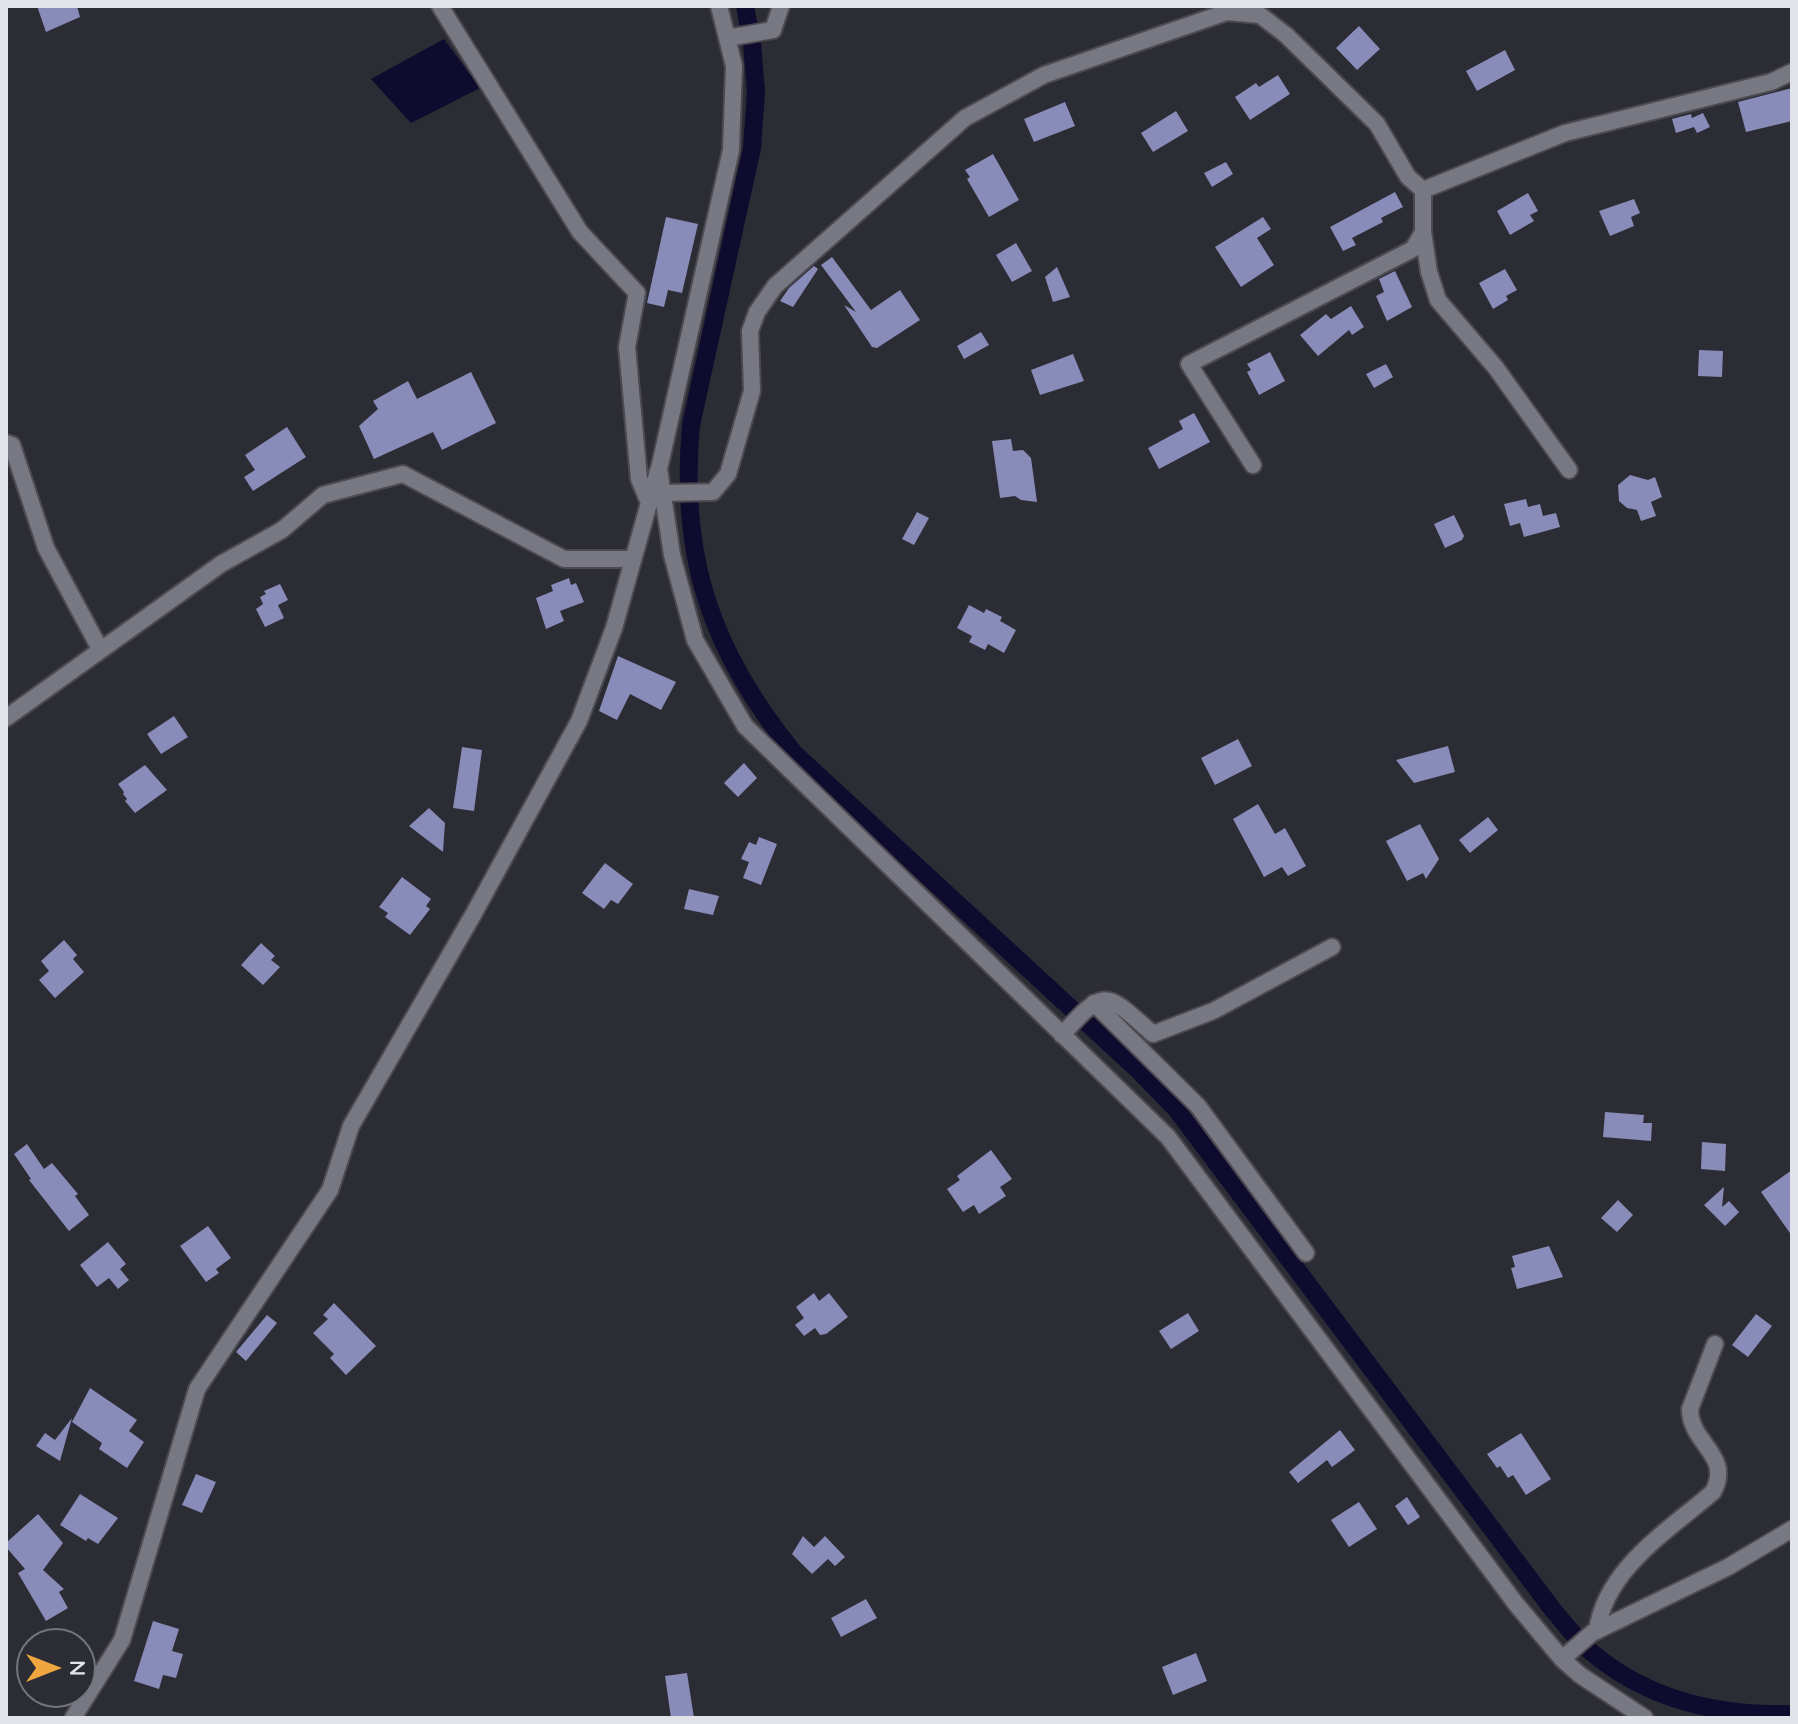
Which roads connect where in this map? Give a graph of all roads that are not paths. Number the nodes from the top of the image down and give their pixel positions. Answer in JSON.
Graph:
{"nodes":[{"id":1,"x":440,"y":6,"type":"edge"},
{"id":2,"x":719,"y":6,"type":"edge"},
{"id":3,"x":781,"y":6,"type":"edge"},
{"id":4,"x":727,"y":38,"type":"junction"},
{"id":5,"x":1792,"y":72,"type":"edge"},
{"id":6,"x":1423,"y":190,"type":"junction"},
{"id":7,"x":1423,"y":232,"type":"junction"},
{"id":8,"x":6,"y":443,"type":"edge"},
{"id":9,"x":1253,"y":465,"type":"dead end"},
{"id":10,"x":659,"y":469,"type":"junction"},
{"id":11,"x":1569,"y":470,"type":"dead end"},
{"id":12,"x":664,"y":493,"type":"junction"},
{"id":13,"x":649,"y":503,"type":"junction"},
{"id":14,"x":633,"y":559,"type":"junction"},
{"id":15,"x":100,"y":649,"type":"junction"},
{"id":16,"x":6,"y":718,"type":"edge"},
{"id":17,"x":1332,"y":947,"type":"dead end"},
{"id":18,"x":1092,"y":1004,"type":"junction"},
{"id":19,"x":1062,"y":1035,"type":"junction"},
{"id":20,"x":1306,"y":1253,"type":"dead end"},
{"id":21,"x":1715,"y":1344,"type":"dead end"},
{"id":22,"x":1792,"y":1529,"type":"edge"},
{"id":23,"x":1594,"y":1632,"type":"junction"},
{"id":24,"x":1562,"y":1659,"type":"junction"},
{"id":25,"x":73,"y":1718,"type":"edge"},
{"id":26,"x":1645,"y":1718,"type":"edge"}],
"edges":[{"from":1,"to":13,"type":"street"},
{"from":2,"to":4,"type":"street"},
{"from":3,"to":4,"type":"street"},
{"from":4,"to":10,"type":"street"},
{"from":5,"to":6,"type":"street"},
{"from":6,"to":7,"type":"street"},
{"from":6,"to":12,"type":"street"},
{"from":7,"to":9,"type":"street"},
{"from":7,"to":11,"type":"street"},
{"from":8,"to":15,"type":"street"},
{"from":10,"to":12,"type":"street"},
{"from":10,"to":13,"type":"street"},
{"from":12,"to":19,"type":"street"},
{"from":13,"to":14,"type":"street"},
{"from":14,"to":15,"type":"street"},
{"from":14,"to":25,"type":"street"},
{"from":15,"to":16,"type":"street"},
{"from":17,"to":18,"type":"street"},
{"from":18,"to":19,"type":"street"},
{"from":18,"to":20,"type":"street"},
{"from":19,"to":24,"type":"street"},
{"from":21,"to":23,"type":"street"},
{"from":22,"to":23,"type":"street"},
{"from":23,"to":24,"type":"street"},
{"from":24,"to":26,"type":"street"}]}
